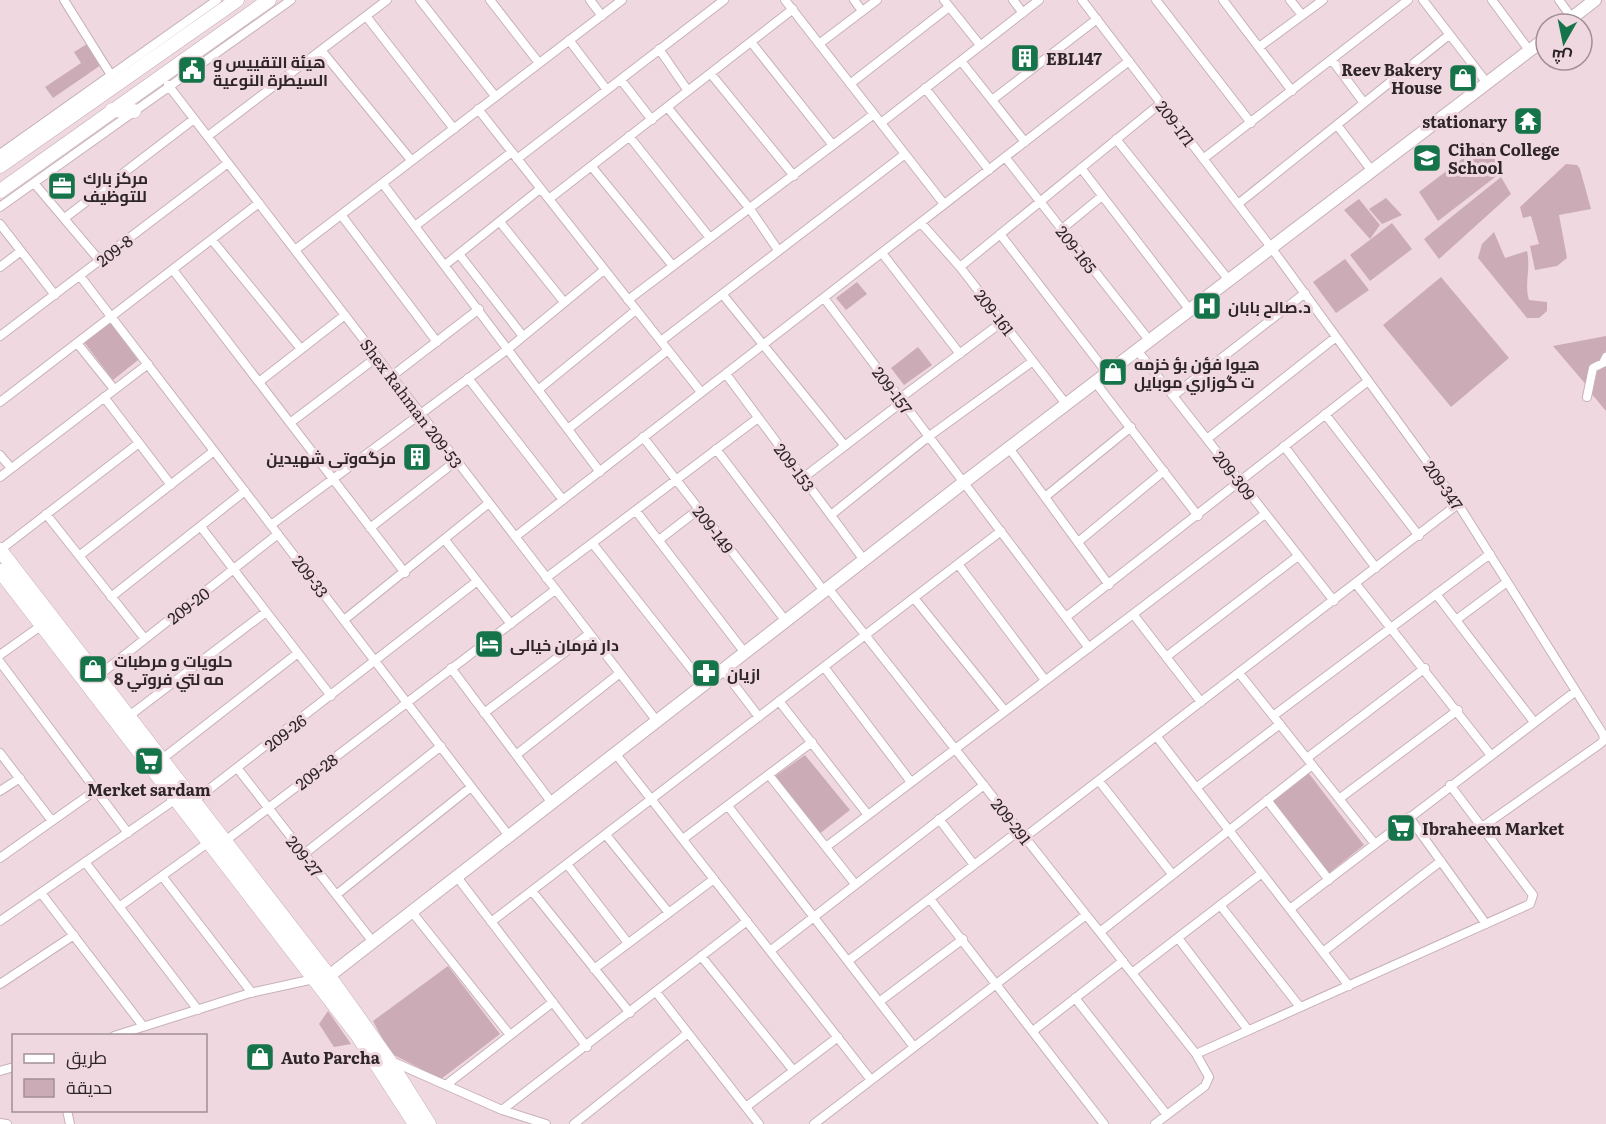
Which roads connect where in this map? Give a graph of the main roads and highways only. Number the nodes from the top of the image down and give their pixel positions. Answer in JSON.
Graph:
{"nodes":[{"id":1,"x":237,"y":0,"type":"edge"},
{"id":2,"x":269,"y":0,"type":"edge"},
{"id":3,"x":217,"y":37,"type":"junction"},
{"id":4,"x":161,"y":40,"type":"road end"},
{"id":5,"x":214,"y":54,"type":"road end"},
{"id":6,"x":155,"y":57,"type":"junction"},
{"id":7,"x":112,"y":110,"type":"junction"},
{"id":8,"x":134,"y":111,"type":"road end"},
{"id":9,"x":0,"y":166,"type":"edge"},
{"id":10,"x":0,"y":191,"type":"edge"},
{"id":11,"x":0,"y":550,"type":"edge"},
{"id":12,"x":0,"y":571,"type":"edge"},
{"id":13,"x":111,"y":705,"type":"junction"},
{"id":14,"x":416,"y":1124,"type":"edge"},
{"id":15,"x":429,"y":1124,"type":"edge"}],
"edges":[{"from":1,"to":6,"type":"main road"},
{"from":2,"to":3,"type":"main road"},
{"from":3,"to":5,"type":"main road"},
{"from":3,"to":7,"type":"main road"},
{"from":4,"to":6,"type":"main road"},
{"from":6,"to":9,"type":"main road"},
{"from":7,"to":8,"type":"main road"},
{"from":7,"to":10,"type":"main road"},
{"from":11,"to":13,"type":"main road"},
{"from":12,"to":13,"type":"main road"},
{"from":13,"to":14,"type":"main road"},
{"from":13,"to":15,"type":"main road"}]}
